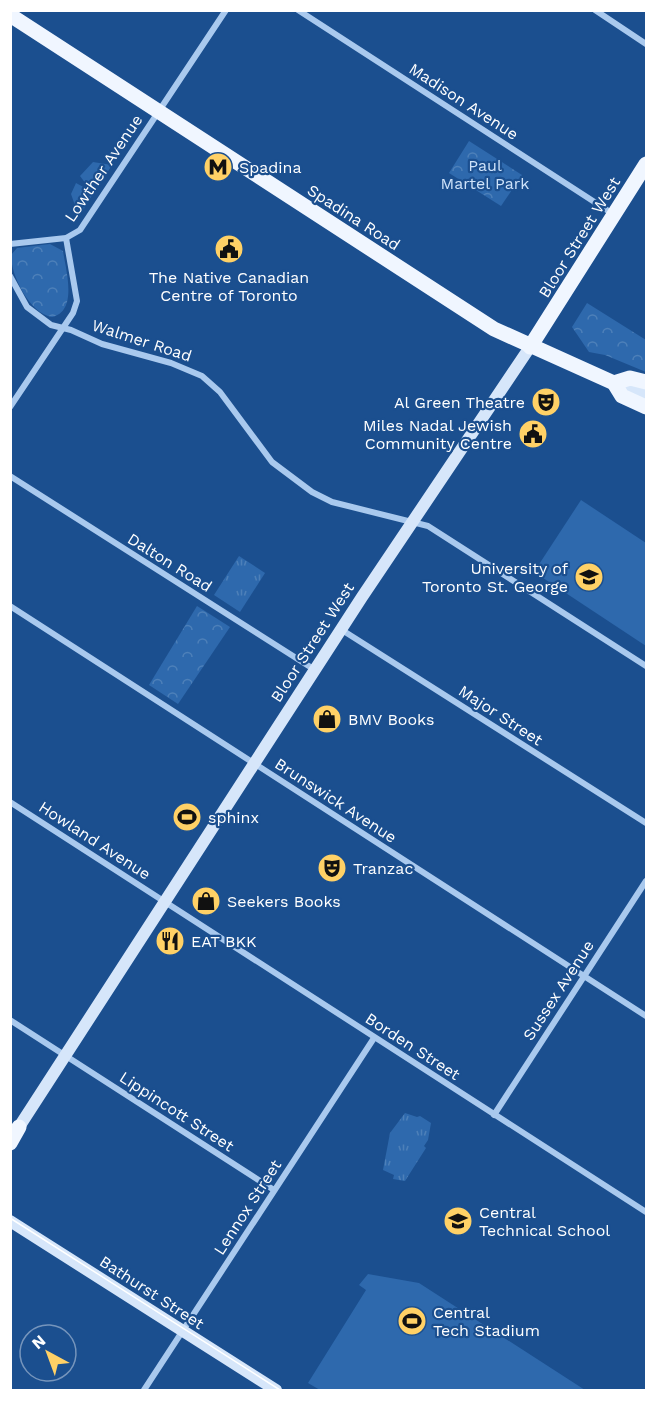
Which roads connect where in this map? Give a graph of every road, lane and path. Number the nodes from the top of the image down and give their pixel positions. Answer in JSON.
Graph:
{"nodes":[{"id":1,"x":226,"y":10,"type":"edge"},
{"id":2,"x":298,"y":10,"type":"edge"},
{"id":3,"x":595,"y":10,"type":"edge"},
{"id":4,"x":10,"y":15,"type":"edge"},
{"id":5,"x":646,"y":44,"type":"edge"},
{"id":6,"x":158,"y":111,"type":"junction"},
{"id":7,"x":646,"y":164,"type":"edge"},
{"id":8,"x":615,"y":215,"type":"junction"},
{"id":9,"x":66,"y":238,"type":"junction"},
{"id":10,"x":10,"y":244,"type":"edge"},
{"id":11,"x":10,"y":276,"type":"edge"},
{"id":12,"x":62,"y":329,"type":"junction"},
{"id":13,"x":530,"y":347,"type":"junction"},
{"id":14,"x":614,"y":382,"type":"junction"},
{"id":15,"x":646,"y":382,"type":"edge"},
{"id":16,"x":646,"y":394,"type":"edge"},
{"id":17,"x":10,"y":407,"type":"edge"},
{"id":18,"x":646,"y":407,"type":"edge"},
{"id":19,"x":10,"y":476,"type":"edge"},
{"id":20,"x":414,"y":522,"type":"junction"},
{"id":21,"x":10,"y":606,"type":"edge"},
{"id":22,"x":341,"y":629,"type":"junction"},
{"id":23,"x":646,"y":666,"type":"edge"},
{"id":24,"x":315,"y":670,"type":"junction"},
{"id":25,"x":254,"y":764,"type":"junction"},
{"id":26,"x":10,"y":801,"type":"edge"},
{"id":27,"x":646,"y":823,"type":"edge"},
{"id":28,"x":646,"y":881,"type":"edge"},
{"id":29,"x":165,"y":901,"type":"junction"},
{"id":30,"x":584,"y":975,"type":"junction"},
{"id":31,"x":646,"y":1016,"type":"edge"},
{"id":32,"x":10,"y":1020,"type":"edge"},
{"id":33,"x":374,"y":1038,"type":"junction"},
{"id":34,"x":65,"y":1056,"type":"junction"},
{"id":35,"x":494,"y":1115,"type":"junction"},
{"id":36,"x":19,"y":1126,"type":"joint"},
{"id":37,"x":10,"y":1143,"type":"edge"},
{"id":38,"x":274,"y":1190,"type":"junction"},
{"id":39,"x":646,"y":1212,"type":"edge"},
{"id":40,"x":10,"y":1221,"type":"edge"},
{"id":41,"x":182,"y":1331,"type":"junction"},
{"id":42,"x":144,"y":1390,"type":"edge"},
{"id":43,"x":276,"y":1390,"type":"edge"}],
"edges":[{"from":1,"to":6,"type":"street","name":"Lowther Avenue"},
{"from":2,"to":8,"type":"street","name":"Madison Avenue"},
{"from":3,"to":5,"type":"street"},
{"from":4,"to":6,"type":"main road","name":"Spadina Road"},
{"from":6,"to":9,"type":"street","name":"Lowther Avenue"},
{"from":6,"to":13,"type":"main road","name":"Spadina Road"},
{"from":7,"to":8,"type":"main road","name":"Bloor Street West"},
{"from":8,"to":13,"type":"main road","name":"Bloor Street West"},
{"from":9,"to":10,"type":"street"},
{"from":9,"to":12,"type":"street","name":"Lowther Avenue"},
{"from":11,"to":12,"type":"street","name":"Walmer Road"},
{"from":12,"to":17,"type":"street","name":"Lowther Avenue"},
{"from":12,"to":20,"type":"street","name":"Walmer Road"},
{"from":13,"to":14,"type":"main road","name":"Spadina Road"},
{"from":13,"to":20,"type":"main road","name":"Bloor Street West"},
{"from":14,"to":15,"type":"main road"},
{"from":14,"to":16,"type":"main road"},
{"from":14,"to":18,"type":"main road"},
{"from":19,"to":24,"type":"street","name":"Dalton Road"},
{"from":20,"to":22,"type":"main road","name":"Bloor Street West"},
{"from":20,"to":23,"type":"street","name":"Walmer Road"},
{"from":21,"to":25,"type":"street","name":"Brunswick Avenue"},
{"from":22,"to":24,"type":"main road","name":"Bloor Street West"},
{"from":22,"to":27,"type":"street","name":"Major Street"},
{"from":24,"to":25,"type":"main road","name":"Bloor Street West"},
{"from":25,"to":29,"type":"main road","name":"Bloor Street West"},
{"from":25,"to":30,"type":"street","name":"Brunswick Avenue"},
{"from":26,"to":29,"type":"street","name":"Howland Avenue"},
{"from":28,"to":30,"type":"street","name":"Sussex Avenue"},
{"from":29,"to":33,"type":"street","name":"Borden Street"},
{"from":29,"to":34,"type":"main road","name":"Bloor Street West"},
{"from":30,"to":31,"type":"street","name":"Brunswick Avenue"},
{"from":30,"to":35,"type":"street","name":"Sussex Avenue"},
{"from":32,"to":34,"type":"street","name":"Lippincott Street"},
{"from":33,"to":35,"type":"street","name":"Borden Street"},
{"from":33,"to":38,"type":"street","name":"Lennox Street"},
{"from":34,"to":36,"type":"main road","name":"Bloor Street West"},
{"from":34,"to":38,"type":"street","name":"Lippincott Street"},
{"from":35,"to":39,"type":"street","name":"Borden Street"},
{"from":36,"to":37,"type":"main road","name":"Bloor Street West"},
{"from":38,"to":41,"type":"street","name":"Lennox Street"},
{"from":40,"to":41,"type":"main road","name":"Bathurst Street"},
{"from":41,"to":42,"type":"street","name":"Lennox Street"},
{"from":41,"to":43,"type":"main road","name":"Bathurst Street"}]}
